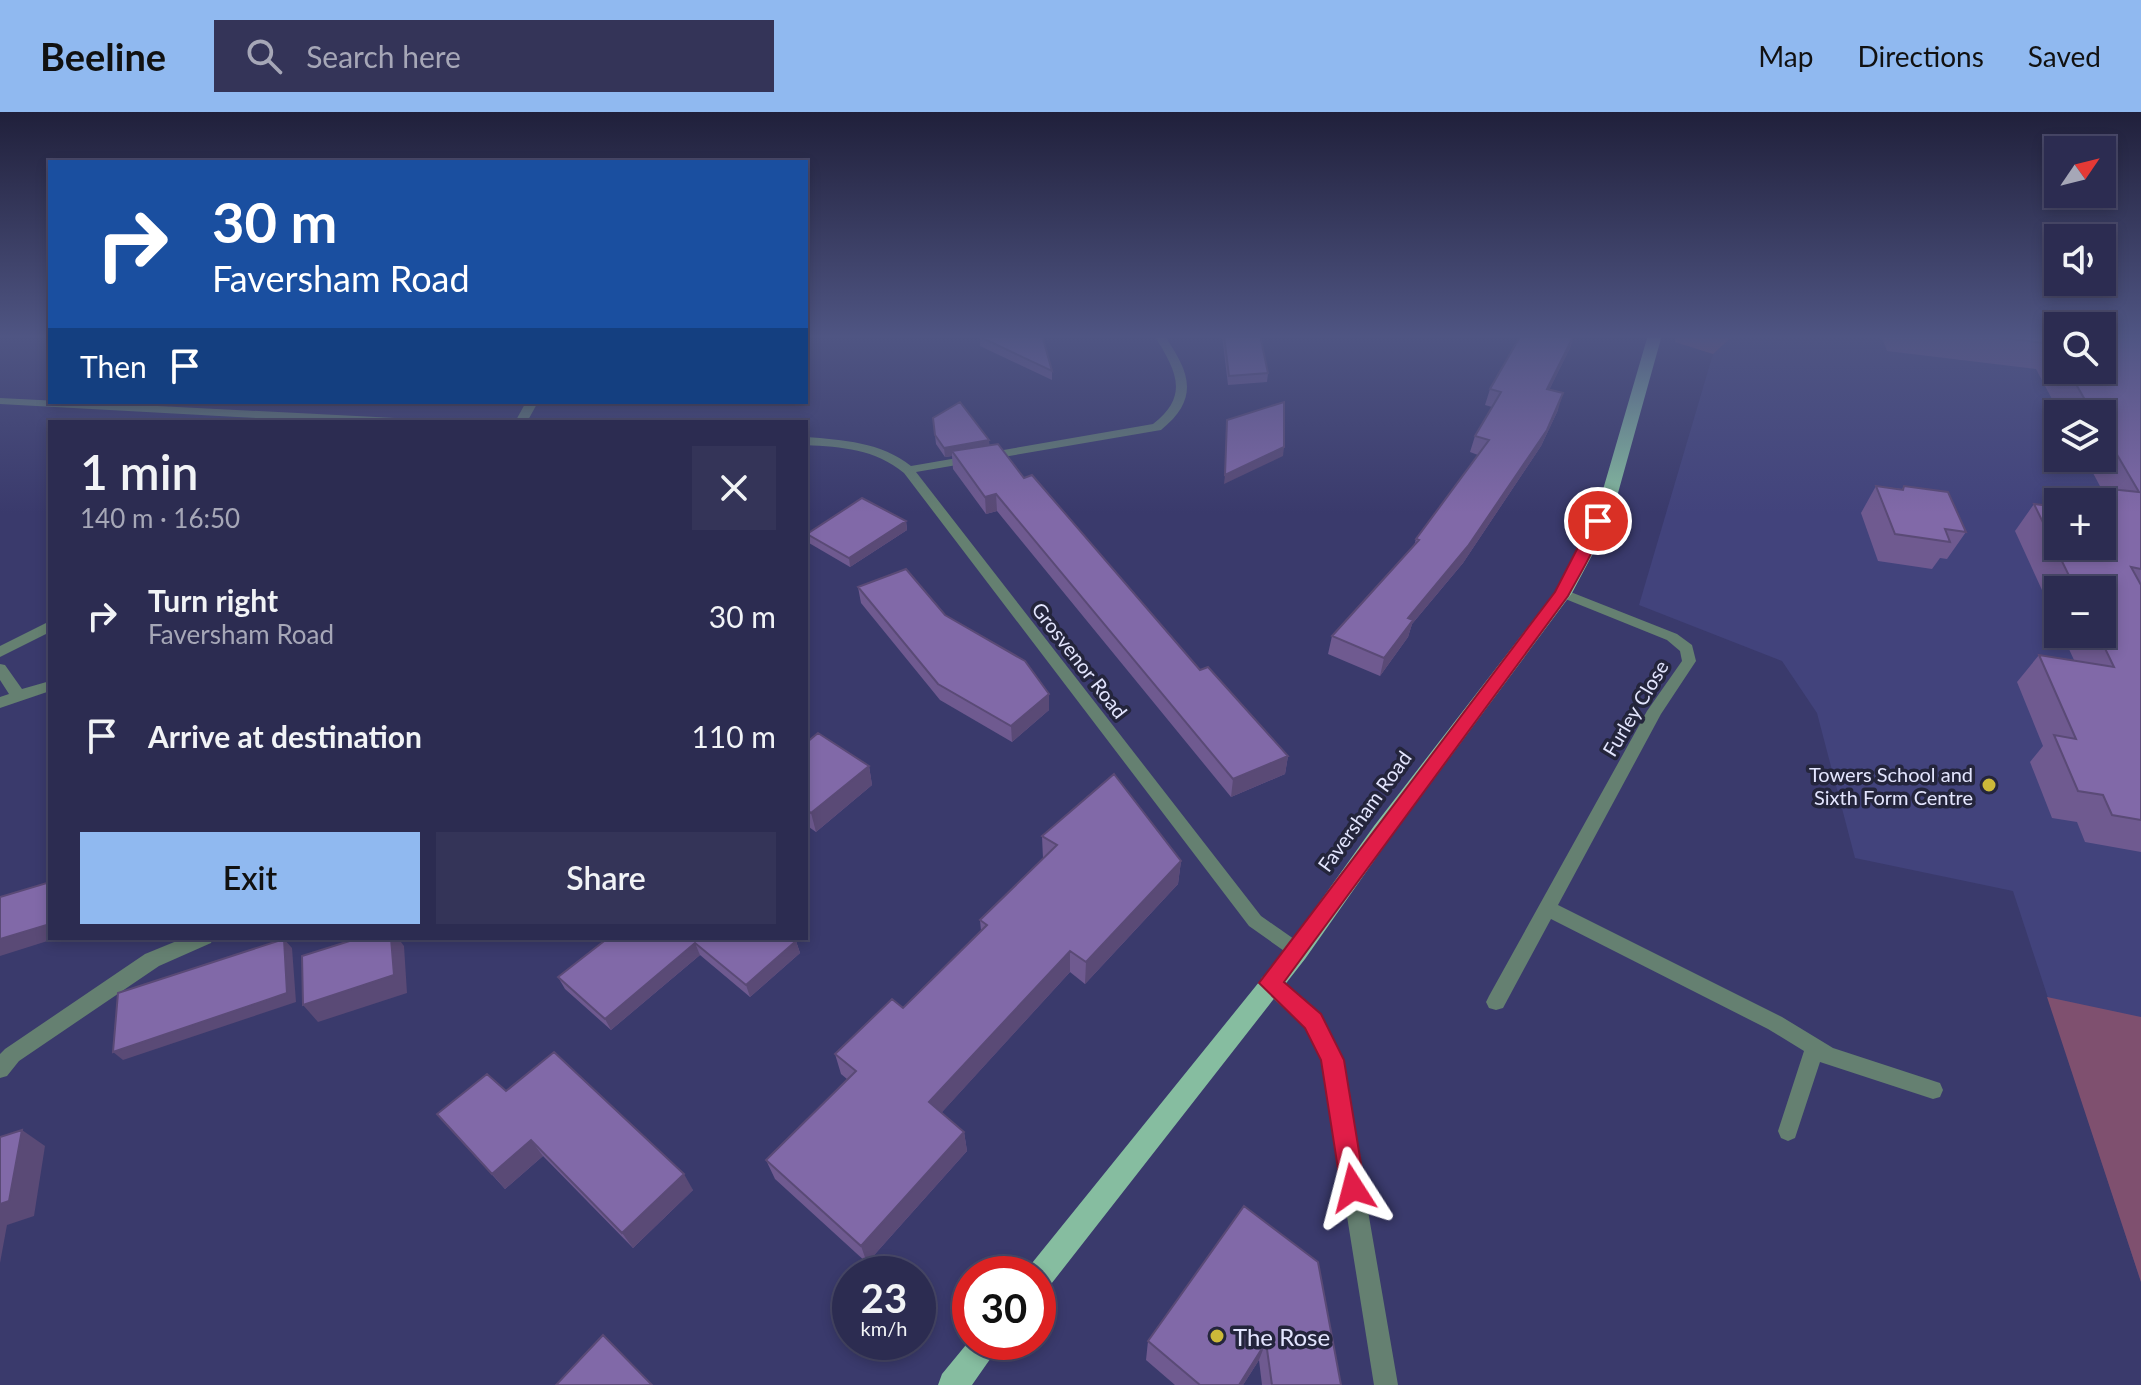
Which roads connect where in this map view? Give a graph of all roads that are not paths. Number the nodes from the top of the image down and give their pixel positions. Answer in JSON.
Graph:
{"nodes":[{"id":1,"x":1181,"y":394,"type":"edge"},
{"id":2,"x":1639,"y":394,"type":"edge"},
{"id":3,"x":0,"y":401,"type":"edge"},
{"id":4,"x":48,"y":404,"type":"edge"},
{"id":5,"x":56,"y":404,"type":"edge"},
{"id":6,"x":357,"y":420,"type":"edge"},
{"id":7,"x":808,"y":441,"type":"edge"},
{"id":8,"x":908,"y":470,"type":"junction"},
{"id":9,"x":1563,"y":593,"type":"junction"},
{"id":10,"x":48,"y":627,"type":"edge"},
{"id":11,"x":0,"y":652,"type":"edge"},
{"id":12,"x":0,"y":669,"type":"edge"},
{"id":13,"x":48,"y":687,"type":"edge"},
{"id":14,"x":19,"y":696,"type":"junction"},
{"id":15,"x":0,"y":703,"type":"edge"},
{"id":16,"x":1549,"y":909,"type":"junction"},
{"id":17,"x":199,"y":940,"type":"edge"},
{"id":18,"x":1297,"y":952,"type":"junction"},
{"id":19,"x":1269,"y":983,"type":"junction"},
{"id":20,"x":1496,"y":1002,"type":"dead end"},
{"id":21,"x":1815,"y":1047,"type":"junction"},
{"id":22,"x":0,"y":1069,"type":"edge"},
{"id":23,"x":1933,"y":1090,"type":"dead end"},
{"id":24,"x":1788,"y":1131,"type":"dead end"},
{"id":25,"x":1055,"y":1256,"type":"edge"},
{"id":26,"x":973,"y":1360,"type":"edge"},
{"id":27,"x":953,"y":1385,"type":"edge"},
{"id":28,"x":1386,"y":1385,"type":"edge"}],
"edges":[{"from":1,"to":8,"type":"street"},
{"from":2,"to":9,"type":"main road","name":"Faversham Road"},
{"from":3,"to":4,"type":"street"},
{"from":5,"to":6,"type":"street"},
{"from":7,"to":8,"type":"street","name":"Grosvenor Road"},
{"from":8,"to":18,"type":"street","name":"Grosvenor Road"},
{"from":9,"to":16,"type":"street","name":"Furley Close"},
{"from":9,"to":18,"type":"main road","name":"Faversham Road"},
{"from":10,"to":11,"type":"street"},
{"from":12,"to":14,"type":"street"},
{"from":13,"to":14,"type":"street"},
{"from":14,"to":15,"type":"street"},
{"from":16,"to":20,"type":"street","name":"Furley Close"},
{"from":16,"to":21,"type":"street"},
{"from":17,"to":22,"type":"street"},
{"from":18,"to":19,"type":"main road","name":"Faversham Road"},
{"from":19,"to":25,"type":"main road","name":"Faversham Road"},
{"from":19,"to":28,"type":"street"},
{"from":21,"to":23,"type":"street"},
{"from":21,"to":24,"type":"street"},
{"from":26,"to":27,"type":"main road"}]}
